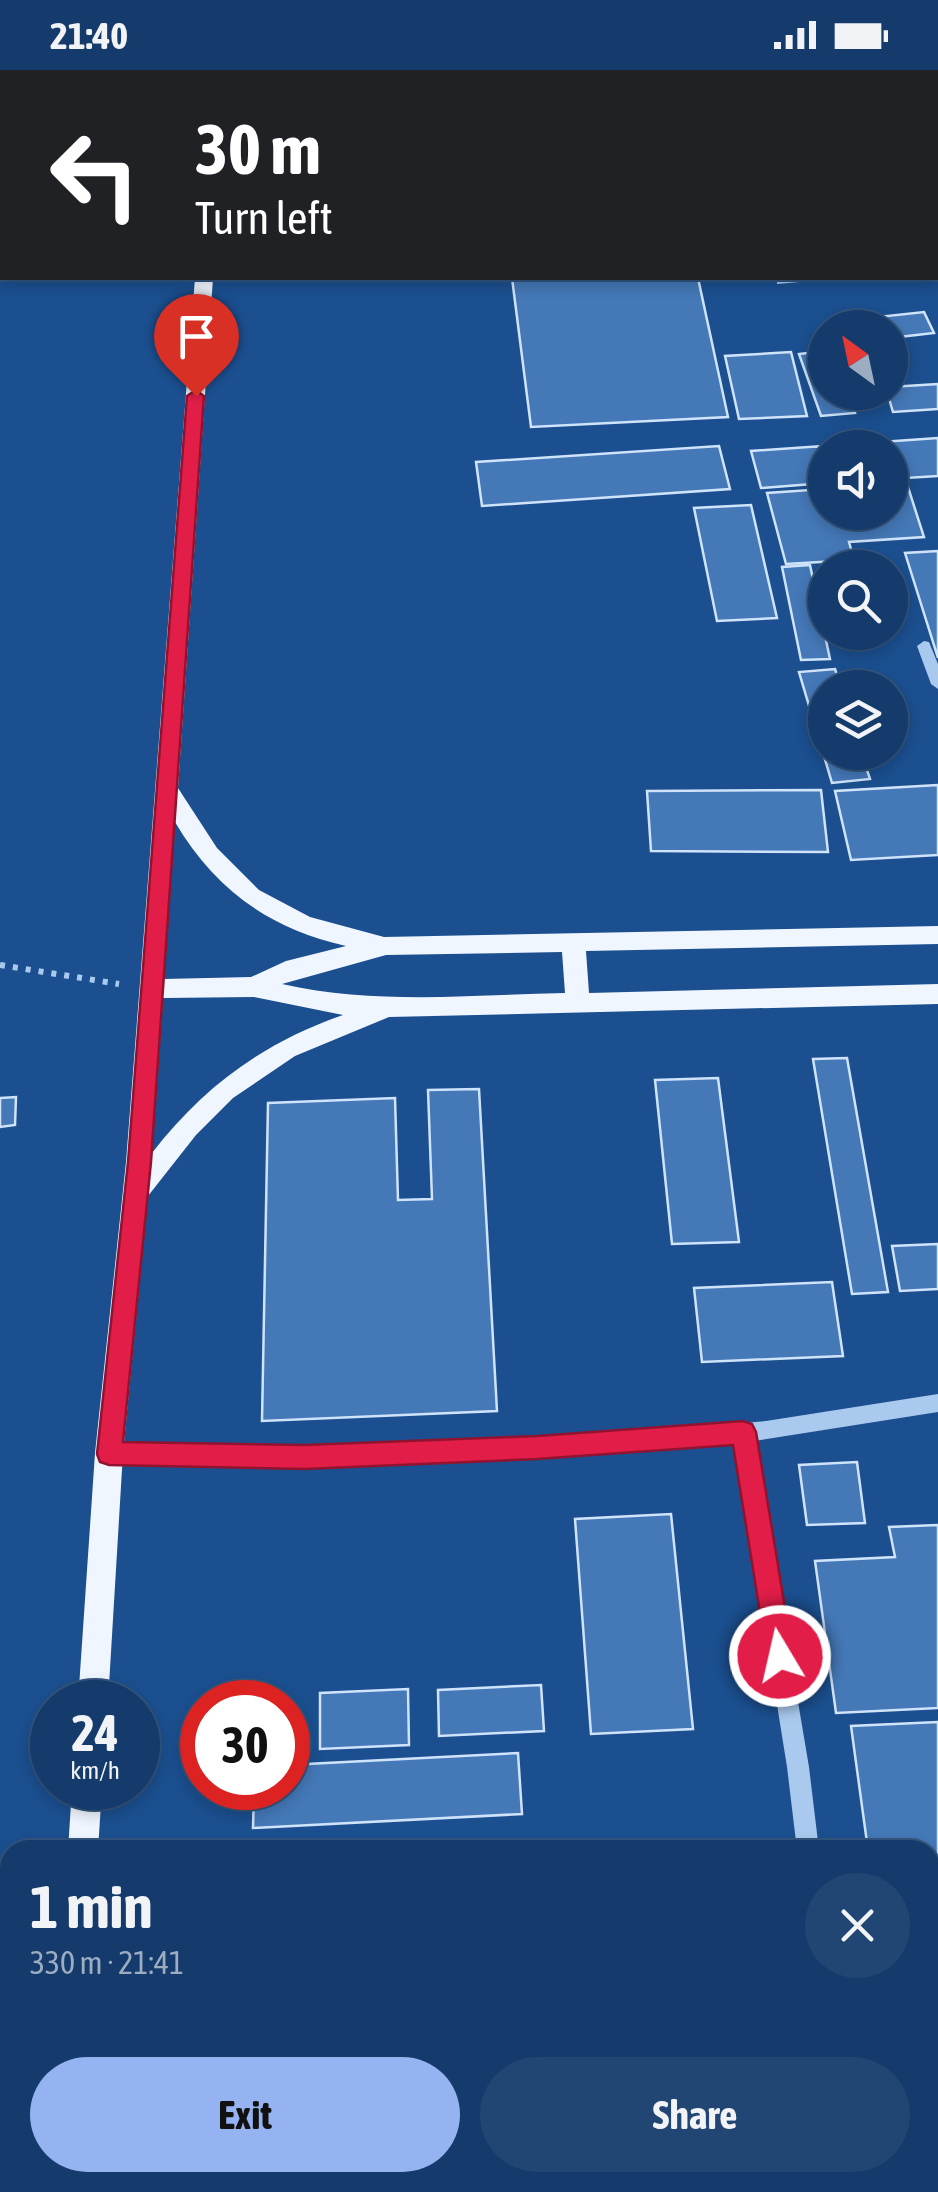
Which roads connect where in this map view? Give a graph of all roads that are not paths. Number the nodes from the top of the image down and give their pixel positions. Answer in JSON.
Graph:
{"nodes":[{"id":1,"x":204,"y":280,"type":"edge"},
{"id":2,"x":924,"y":646,"type":"dead end"},
{"id":3,"x":938,"y":684,"type":"edge"},
{"id":4,"x":168,"y":791,"type":"junction"},
{"id":5,"x":938,"y":935,"type":"edge"},
{"id":6,"x":573,"y":942,"type":"junction"},
{"id":7,"x":386,"y":946,"type":"junction"},
{"id":8,"x":254,"y":988,"type":"junction"},
{"id":9,"x":150,"y":989,"type":"junction"},
{"id":10,"x":938,"y":994,"type":"edge"},
{"id":11,"x":578,"y":1003,"type":"junction"},
{"id":12,"x":397,"y":1007,"type":"junction"},
{"id":13,"x":136,"y":1192,"type":"junction"},
{"id":14,"x":938,"y":1402,"type":"edge"},
{"id":15,"x":743,"y":1432,"type":"junction"},
{"id":16,"x":109,"y":1454,"type":"junction"},
{"id":17,"x":94,"y":1680,"type":"edge"},
{"id":18,"x":85,"y":1810,"type":"edge"},
{"id":19,"x":83,"y":1840,"type":"edge"},
{"id":20,"x":807,"y":1840,"type":"edge"}],
"edges":[{"from":1,"to":4,"type":"main road"},
{"from":2,"to":3,"type":"street"},
{"from":4,"to":7,"type":"main road"},
{"from":4,"to":9,"type":"main road"},
{"from":5,"to":6,"type":"main road"},
{"from":6,"to":7,"type":"main road"},
{"from":6,"to":11,"type":"main road"},
{"from":7,"to":8,"type":"main road"},
{"from":8,"to":9,"type":"main road"},
{"from":8,"to":12,"type":"main road"},
{"from":9,"to":13,"type":"main road"},
{"from":10,"to":11,"type":"main road"},
{"from":11,"to":12,"type":"main road"},
{"from":12,"to":13,"type":"main road"},
{"from":13,"to":16,"type":"main road"},
{"from":14,"to":15,"type":"street"},
{"from":15,"to":16,"type":"street"},
{"from":15,"to":20,"type":"street"},
{"from":16,"to":17,"type":"main road"},
{"from":18,"to":19,"type":"main road"}]}
